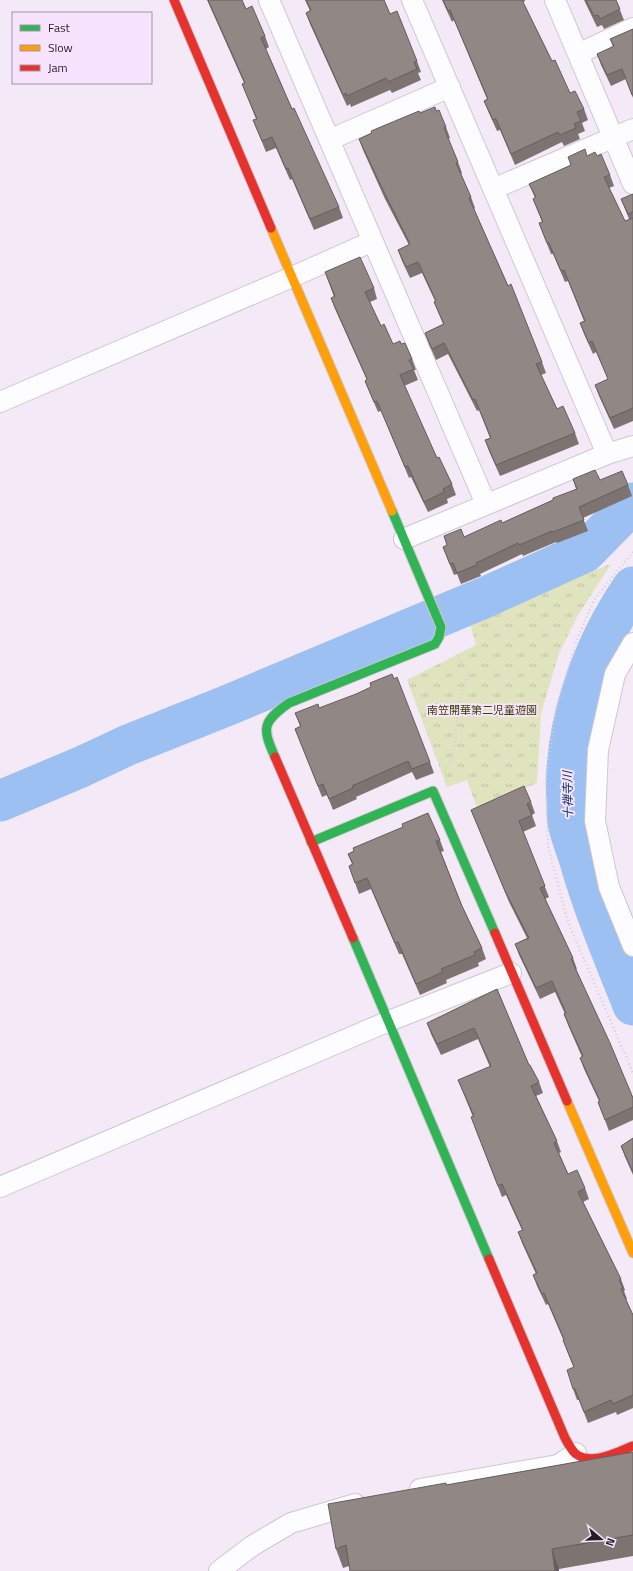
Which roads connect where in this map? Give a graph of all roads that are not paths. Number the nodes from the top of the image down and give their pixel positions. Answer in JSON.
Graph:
{"nodes":[{"id":1,"x":174,"y":0,"type":"edge"},
{"id":2,"x":269,"y":0,"type":"edge"},
{"id":3,"x":412,"y":0,"type":"edge"},
{"id":4,"x":555,"y":0,"type":"edge"},
{"id":5,"x":633,"y":28,"type":"edge"},
{"id":6,"x":578,"y":54,"type":"junction"},
{"id":7,"x":450,"y":87,"type":"junction"},
{"id":8,"x":633,"y":130,"type":"edge"},
{"id":9,"x":614,"y":138,"type":"junction"},
{"id":10,"x":329,"y":140,"type":"junction"},
{"id":11,"x":633,"y":184,"type":"edge"},
{"id":12,"x":493,"y":189,"type":"junction"},
{"id":13,"x":373,"y":241,"type":"junction"},
{"id":14,"x":292,"y":277,"type":"junction"},
{"id":15,"x":0,"y":402,"type":"edge"},
{"id":16,"x":633,"y":446,"type":"edge"},
{"id":17,"x":607,"y":454,"type":"junction"},
{"id":18,"x":486,"y":504,"type":"junction"},
{"id":19,"x":404,"y":539,"type":"junction"},
{"id":20,"x":633,"y":643,"type":"edge"},
{"id":21,"x":311,"y":842,"type":"junction"},
{"id":22,"x":633,"y":946,"type":"edge"},
{"id":23,"x":511,"y":973,"type":"junction"},
{"id":24,"x":390,"y":1021,"type":"junction"},
{"id":25,"x":0,"y":1187,"type":"edge"},
{"id":26,"x":633,"y":1253,"type":"edge"},
{"id":27,"x":633,"y":1446,"type":"edge"},
{"id":28,"x":576,"y":1453,"type":"junction"},
{"id":29,"x":402,"y":1492,"type":"edge"},
{"id":30,"x":371,"y":1499,"type":"edge"},
{"id":31,"x":219,"y":1571,"type":"edge"}],
"edges":[{"from":1,"to":14,"type":"street"},
{"from":2,"to":10,"type":"street"},
{"from":3,"to":7,"type":"street"},
{"from":4,"to":6,"type":"street"},
{"from":5,"to":6,"type":"street"},
{"from":6,"to":9,"type":"street"},
{"from":7,"to":10,"type":"street"},
{"from":7,"to":12,"type":"street"},
{"from":8,"to":9,"type":"street"},
{"from":9,"to":11,"type":"street"},
{"from":9,"to":12,"type":"street"},
{"from":10,"to":13,"type":"street"},
{"from":12,"to":17,"type":"street"},
{"from":13,"to":14,"type":"street"},
{"from":13,"to":18,"type":"street"},
{"from":14,"to":15,"type":"street"},
{"from":14,"to":19,"type":"street"},
{"from":16,"to":17,"type":"street"},
{"from":17,"to":18,"type":"street"},
{"from":18,"to":19,"type":"street"},
{"from":19,"to":21,"type":"street"},
{"from":20,"to":22,"type":"street"},
{"from":21,"to":23,"type":"street"},
{"from":21,"to":24,"type":"street"},
{"from":23,"to":24,"type":"street"},
{"from":23,"to":26,"type":"street"},
{"from":24,"to":25,"type":"street"},
{"from":24,"to":28,"type":"street"},
{"from":27,"to":28,"type":"street"},
{"from":28,"to":29,"type":"street"},
{"from":30,"to":31,"type":"street"}]}
